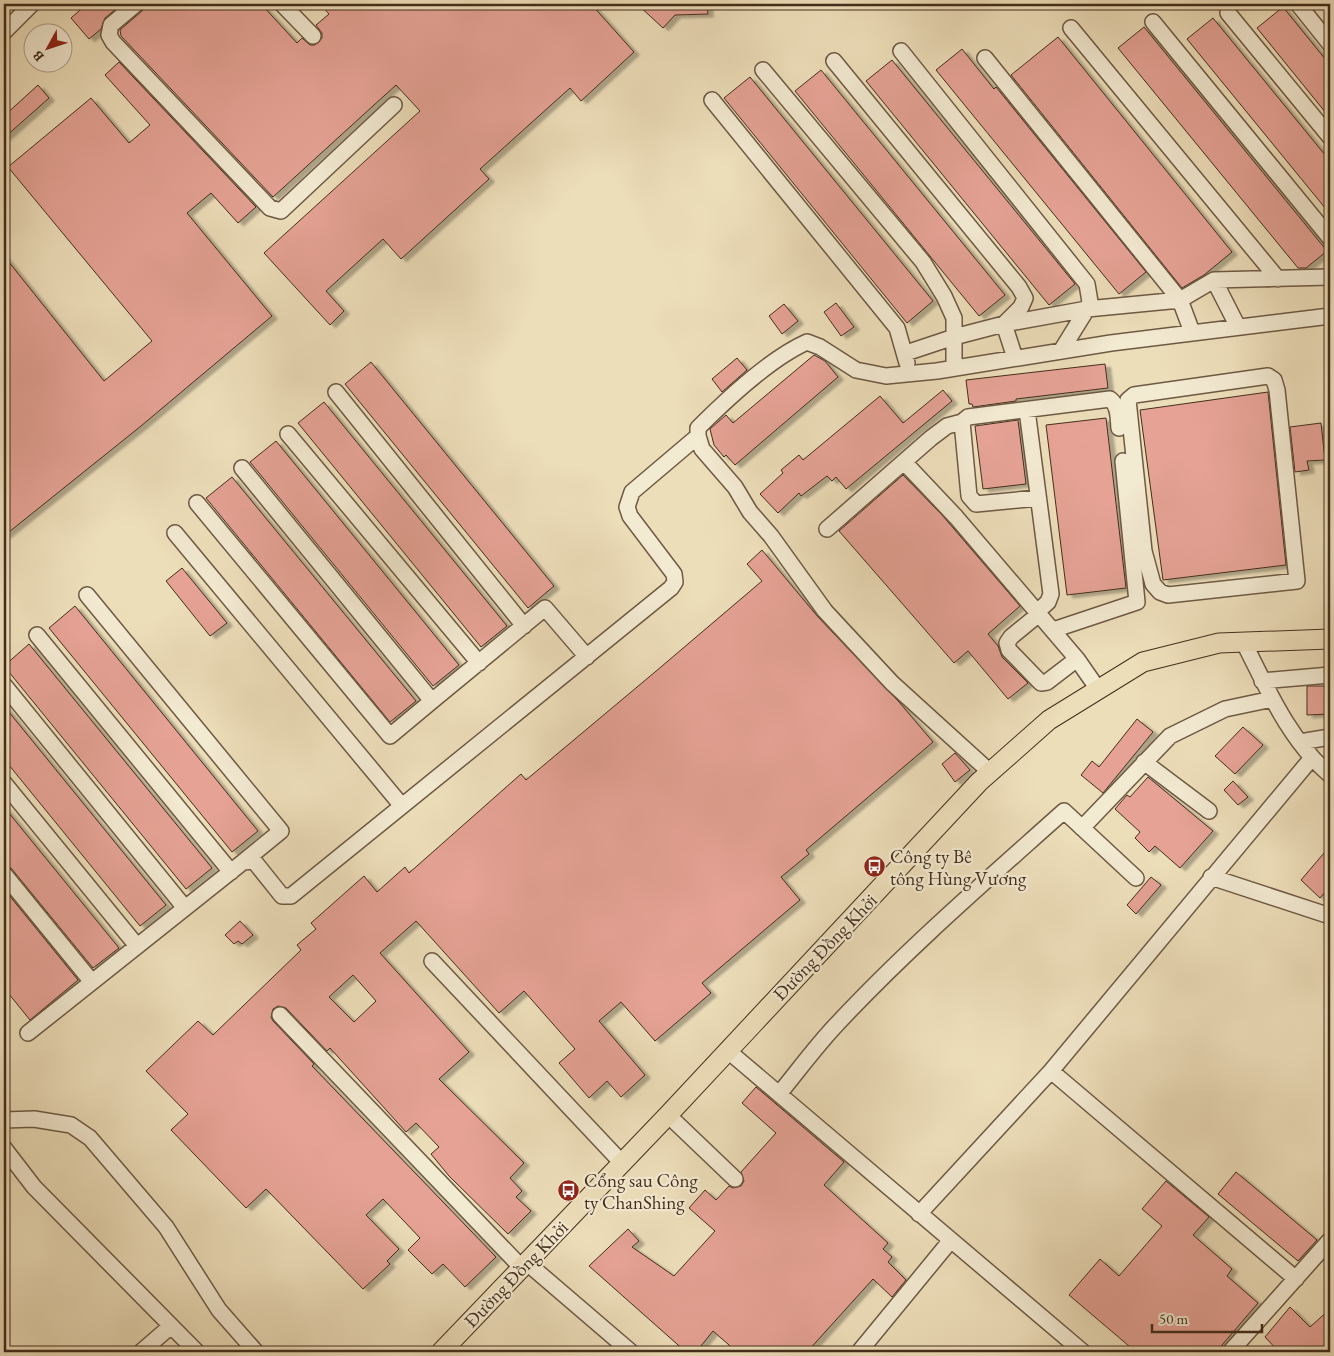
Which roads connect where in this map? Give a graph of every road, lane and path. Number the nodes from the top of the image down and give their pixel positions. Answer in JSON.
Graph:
{"nodes":[{"id":1,"x":32,"y":4,"type":"edge"},
{"id":2,"x":136,"y":4,"type":"edge"},
{"id":3,"x":282,"y":4,"type":"edge"},
{"id":4,"x":1298,"y":4,"type":"edge"},
{"id":5,"x":1228,"y":13,"type":"dead end"},
{"id":6,"x":1153,"y":22,"type":"dead end"},
{"id":7,"x":5,"y":27,"type":"edge"},
{"id":8,"x":1071,"y":28,"type":"dead end"},
{"id":9,"x":313,"y":36,"type":"dead end"},
{"id":10,"x":1330,"y":44,"type":"edge"},
{"id":11,"x":902,"y":51,"type":"dead end"},
{"id":12,"x":985,"y":58,"type":"dead end"},
{"id":13,"x":834,"y":61,"type":"dead end"},
{"id":14,"x":763,"y":70,"type":"dead end"},
{"id":15,"x":712,"y":100,"type":"dead end"},
{"id":16,"x":394,"y":105,"type":"dead end"},
{"id":17,"x":1330,"y":137,"type":"edge"},
{"id":18,"x":1330,"y":238,"type":"edge"},
{"id":19,"x":1330,"y":278,"type":"edge"},
{"id":20,"x":1278,"y":279,"type":"junction"},
{"id":21,"x":1214,"y":280,"type":"junction"},
{"id":22,"x":1180,"y":300,"type":"junction"},
{"id":23,"x":1087,"y":309,"type":"junction"},
{"id":24,"x":1330,"y":315,"type":"edge"},
{"id":25,"x":1004,"y":324,"type":"junction"},
{"id":26,"x":1238,"y":327,"type":"junction"},
{"id":27,"x":1192,"y":332,"type":"junction"},
{"id":28,"x":954,"y":337,"type":"junction"},
{"id":29,"x":1061,"y":351,"type":"junction"},
{"id":30,"x":906,"y":353,"type":"junction"},
{"id":31,"x":1015,"y":358,"type":"junction"},
{"id":32,"x":954,"y":368,"type":"junction"},
{"id":33,"x":909,"y":374,"type":"junction"},
{"id":34,"x":336,"y":392,"type":"dead end"},
{"id":35,"x":1027,"y":410,"type":"junction"},
{"id":36,"x":962,"y":422,"type":"junction"},
{"id":37,"x":288,"y":434,"type":"dead end"},
{"id":38,"x":698,"y":436,"type":"junction"},
{"id":39,"x":904,"y":462,"type":"junction"},
{"id":40,"x":242,"y":468,"type":"dead end"},
{"id":41,"x":1038,"y":498,"type":"junction"},
{"id":42,"x":972,"y":501,"type":"junction"},
{"id":43,"x":197,"y":503,"type":"dead end"},
{"id":44,"x":956,"y":517,"type":"junction"},
{"id":45,"x":827,"y":529,"type":"dead end"},
{"id":46,"x":175,"y":533,"type":"dead end"},
{"id":47,"x":1297,"y":581,"type":"joint"},
{"id":48,"x":87,"y":595,"type":"dead end"},
{"id":49,"x":1038,"y":613,"type":"junction"},
{"id":50,"x":524,"y":626,"type":"junction"},
{"id":51,"x":1053,"y":630,"type":"junction"},
{"id":52,"x":37,"y":635,"type":"dead end"},
{"id":53,"x":1330,"y":639,"type":"edge"},
{"id":54,"x":1243,"y":641,"type":"junction"},
{"id":55,"x":587,"y":657,"type":"junction"},
{"id":56,"x":1078,"y":659,"type":"junction"},
{"id":57,"x":479,"y":663,"type":"junction"},
{"id":58,"x":1330,"y":675,"type":"edge"},
{"id":59,"x":1262,"y":681,"type":"junction"},
{"id":60,"x":1093,"y":682,"type":"dead end"},
{"id":61,"x":4,"y":685,"type":"edge"},
{"id":62,"x":1272,"y":699,"type":"junction"},
{"id":63,"x":432,"y":701,"type":"junction"},
{"id":64,"x":1330,"y":737,"type":"edge"},
{"id":65,"x":1300,"y":742,"type":"junction"},
{"id":66,"x":1311,"y":759,"type":"junction"},
{"id":67,"x":1144,"y":762,"type":"junction"},
{"id":68,"x":990,"y":772,"type":"junction"},
{"id":69,"x":1330,"y":775,"type":"edge"},
{"id":70,"x":4,"y":783,"type":"edge"},
{"id":71,"x":402,"y":806,"type":"junction"},
{"id":72,"x":1208,"y":811,"type":"dead end"},
{"id":73,"x":1082,"y":828,"type":"junction"},
{"id":74,"x":243,"y":862,"type":"junction"},
{"id":75,"x":231,"y":872,"type":"junction"},
{"id":76,"x":4,"y":874,"type":"edge"},
{"id":77,"x":1211,"y":877,"type":"junction"},
{"id":78,"x":1136,"y":878,"type":"dead end"},
{"id":79,"x":185,"y":908,"type":"junction"},
{"id":80,"x":1330,"y":916,"type":"edge"},
{"id":81,"x":137,"y":946,"type":"junction"},
{"id":82,"x":432,"y":961,"type":"dead end"},
{"id":83,"x":92,"y":982,"type":"junction"},
{"id":84,"x":280,"y":1015,"type":"dead end"},
{"id":85,"x":28,"y":1033,"type":"dead end"},
{"id":86,"x":727,"y":1050,"type":"junction"},
{"id":87,"x":1051,"y":1072,"type":"junction"},
{"id":88,"x":779,"y":1094,"type":"junction"},
{"id":89,"x":668,"y":1115,"type":"junction"},
{"id":90,"x":4,"y":1120,"type":"edge"},
{"id":91,"x":4,"y":1148,"type":"edge"},
{"id":92,"x":622,"y":1163,"type":"junction"},
{"id":93,"x":735,"y":1179,"type":"dead end"},
{"id":94,"x":919,"y":1214,"type":"junction"},
{"id":95,"x":951,"y":1240,"type":"junction"},
{"id":96,"x":1330,"y":1240,"type":"edge"},
{"id":97,"x":524,"y":1265,"type":"junction"},
{"id":98,"x":1296,"y":1278,"type":"junction"},
{"id":99,"x":171,"y":1326,"type":"junction"},
{"id":100,"x":142,"y":1352,"type":"edge"},
{"id":101,"x":197,"y":1352,"type":"edge"},
{"id":102,"x":256,"y":1352,"type":"edge"},
{"id":103,"x":440,"y":1352,"type":"edge"},
{"id":104,"x":631,"y":1352,"type":"edge"},
{"id":105,"x":859,"y":1352,"type":"edge"},
{"id":106,"x":1083,"y":1352,"type":"edge"},
{"id":107,"x":1230,"y":1352,"type":"edge"}],
"edges":[{"from":1,"to":7,"type":"street"},
{"from":2,"to":16,"type":"street"},
{"from":3,"to":9,"type":"street"},
{"from":4,"to":10,"type":"street"},
{"from":5,"to":17,"type":"street"},
{"from":6,"to":18,"type":"street"},
{"from":8,"to":20,"type":"street"},
{"from":11,"to":23,"type":"street"},
{"from":12,"to":22,"type":"street"},
{"from":13,"to":25,"type":"street"},
{"from":14,"to":28,"type":"street"},
{"from":15,"to":30,"type":"street"},
{"from":19,"to":20,"type":"street"},
{"from":20,"to":21,"type":"street"},
{"from":21,"to":22,"type":"street"},
{"from":21,"to":26,"type":"street"},
{"from":22,"to":23,"type":"street"},
{"from":22,"to":27,"type":"street"},
{"from":23,"to":25,"type":"street"},
{"from":23,"to":29,"type":"street"},
{"from":24,"to":26,"type":"street"},
{"from":25,"to":28,"type":"street"},
{"from":25,"to":31,"type":"street"},
{"from":26,"to":27,"type":"street"},
{"from":27,"to":29,"type":"street"},
{"from":28,"to":30,"type":"street"},
{"from":28,"to":32,"type":"street"},
{"from":29,"to":31,"type":"street"},
{"from":30,"to":33,"type":"street"},
{"from":31,"to":32,"type":"street"},
{"from":32,"to":33,"type":"street"},
{"from":33,"to":38,"type":"street"},
{"from":34,"to":50,"type":"street"},
{"from":35,"to":36,"type":"street"},
{"from":35,"to":41,"type":"street"},
{"from":35,"to":51,"type":"street"},
{"from":36,"to":39,"type":"street"},
{"from":36,"to":42,"type":"street"},
{"from":37,"to":57,"type":"street"},
{"from":38,"to":55,"type":"street"},
{"from":38,"to":68,"type":"street"},
{"from":39,"to":44,"type":"street"},
{"from":39,"to":45,"type":"street"},
{"from":40,"to":63,"type":"street"},
{"from":41,"to":42,"type":"street"},
{"from":41,"to":49,"type":"street"},
{"from":42,"to":44,"type":"street"},
{"from":43,"to":63,"type":"street"},
{"from":44,"to":49,"type":"street"},
{"from":46,"to":71,"type":"street"},
{"from":47,"to":47,"type":"street"},
{"from":48,"to":74,"type":"street"},
{"from":49,"to":51,"type":"street"},
{"from":49,"to":56,"type":"street"},
{"from":50,"to":55,"type":"street"},
{"from":50,"to":57,"type":"street"},
{"from":51,"to":56,"type":"street"},
{"from":52,"to":75,"type":"street"},
{"from":53,"to":54,"type":"main road","name":"Đường Đồng Khởi"},
{"from":54,"to":59,"type":"street"},
{"from":54,"to":68,"type":"main road","name":"Đường Đồng Khởi"},
{"from":55,"to":71,"type":"street"},
{"from":56,"to":60,"type":"street"},
{"from":57,"to":63,"type":"street"},
{"from":58,"to":59,"type":"street"},
{"from":59,"to":62,"type":"street"},
{"from":61,"to":79,"type":"street"},
{"from":62,"to":65,"type":"street"},
{"from":62,"to":67,"type":"street"},
{"from":64,"to":65,"type":"street"},
{"from":65,"to":66,"type":"street"},
{"from":66,"to":69,"type":"street"},
{"from":66,"to":77,"type":"street"},
{"from":67,"to":72,"type":"street"},
{"from":67,"to":73,"type":"street"},
{"from":68,"to":86,"type":"main road","name":"Đường Đồng Khởi"},
{"from":70,"to":81,"type":"street"},
{"from":71,"to":74,"type":"street"},
{"from":73,"to":78,"type":"street"},
{"from":73,"to":88,"type":"street"},
{"from":74,"to":75,"type":"street"},
{"from":75,"to":79,"type":"street"},
{"from":76,"to":83,"type":"street"},
{"from":77,"to":80,"type":"street"},
{"from":77,"to":87,"type":"street"},
{"from":79,"to":81,"type":"street"},
{"from":81,"to":83,"type":"street"},
{"from":82,"to":92,"type":"street"},
{"from":83,"to":85,"type":"street"},
{"from":84,"to":97,"type":"street"},
{"from":86,"to":88,"type":"street"},
{"from":86,"to":89,"type":"main road","name":"Đường Đồng Khởi"},
{"from":87,"to":94,"type":"street"},
{"from":87,"to":98,"type":"street"},
{"from":88,"to":94,"type":"street"},
{"from":89,"to":92,"type":"main road","name":"Đường Đồng Khởi"},
{"from":89,"to":93,"type":"street"},
{"from":90,"to":102,"type":"street"},
{"from":91,"to":99,"type":"street"},
{"from":92,"to":97,"type":"main road","name":"Đường Đồng Khởi"},
{"from":94,"to":95,"type":"street"},
{"from":95,"to":105,"type":"street"},
{"from":95,"to":106,"type":"street"},
{"from":96,"to":98,"type":"street"},
{"from":97,"to":103,"type":"main road","name":"Đường Đồng Khởi"},
{"from":97,"to":104,"type":"street"},
{"from":98,"to":107,"type":"street"},
{"from":99,"to":100,"type":"street"},
{"from":99,"to":101,"type":"street"}]}
